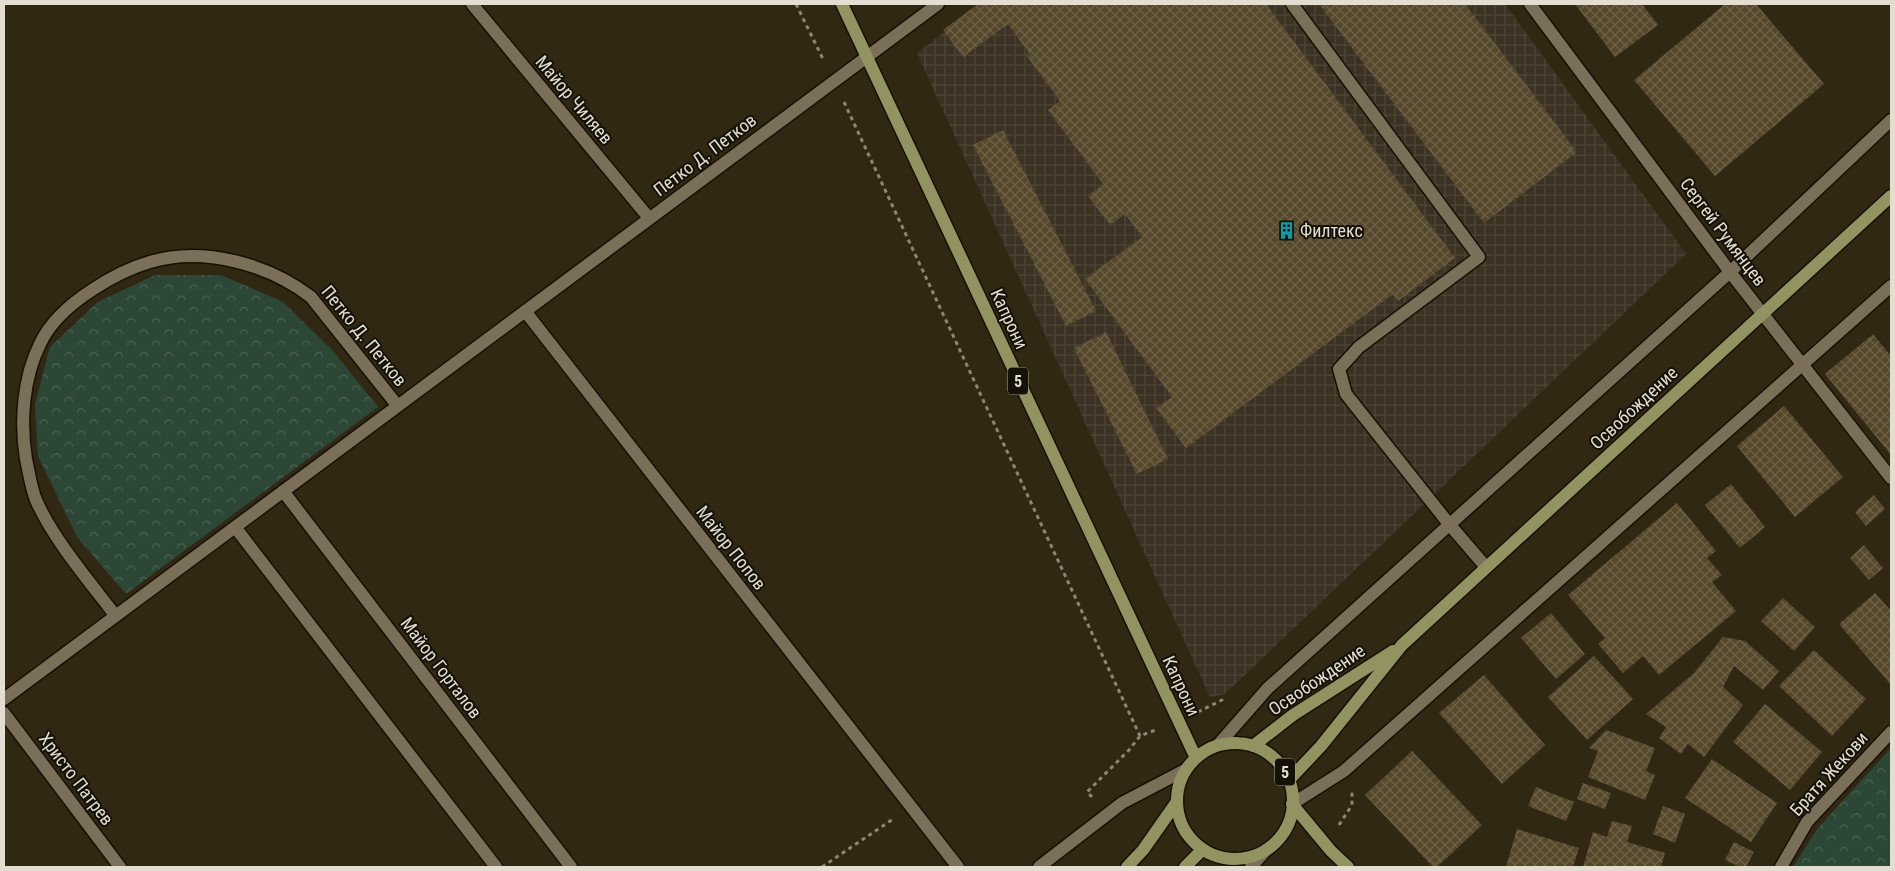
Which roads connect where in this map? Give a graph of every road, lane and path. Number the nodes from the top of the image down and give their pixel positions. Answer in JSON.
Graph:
{"nodes":[{"id":1,"x":472,"y":4,"type":"edge"},
{"id":2,"x":796,"y":4,"type":"edge"},
{"id":3,"x":842,"y":4,"type":"edge"},
{"id":4,"x":938,"y":4,"type":"edge"},
{"id":5,"x":1292,"y":4,"type":"edge"},
{"id":6,"x":1530,"y":4,"type":"edge"},
{"id":7,"x":867,"y":57,"type":"junction"},
{"id":8,"x":834,"y":81,"type":"junction"},
{"id":9,"x":1891,"y":120,"type":"edge"},
{"id":10,"x":1891,"y":196,"type":"edge"},
{"id":11,"x":649,"y":218,"type":"junction"},
{"id":12,"x":1730,"y":272,"type":"junction"},
{"id":13,"x":1891,"y":286,"type":"edge"},
{"id":14,"x":525,"y":311,"type":"junction"},
{"id":15,"x":1763,"y":313,"type":"junction"},
{"id":16,"x":1803,"y":366,"type":"junction"},
{"id":17,"x":397,"y":405,"type":"junction"},
{"id":18,"x":1891,"y":478,"type":"edge"},
{"id":19,"x":283,"y":491,"type":"junction"},
{"id":20,"x":1449,"y":524,"type":"junction"},
{"id":21,"x":235,"y":527,"type":"junction"},
{"id":22,"x":1486,"y":567,"type":"junction"},
{"id":23,"x":115,"y":616,"type":"junction"},
{"id":24,"x":1402,"y":645,"type":"junction"},
{"id":25,"x":4,"y":699,"type":"edge"},
{"id":26,"x":4,"y":713,"type":"edge"},
{"id":27,"x":1891,"y":732,"type":"edge"},
{"id":28,"x":1140,"y":736,"type":"dead end"},
{"id":29,"x":1218,"y":745,"type":"junction"},
{"id":30,"x":1253,"y":746,"type":"junction"},
{"id":31,"x":1196,"y":758,"type":"junction"},
{"id":32,"x":1185,"y":770,"type":"junction"},
{"id":33,"x":1289,"y":780,"type":"junction"},
{"id":34,"x":1176,"y":803,"type":"junction"},
{"id":35,"x":1292,"y":804,"type":"junction"},
{"id":36,"x":910,"y":807,"type":"junction"},
{"id":37,"x":1202,"y":850,"type":"junction"},
{"id":38,"x":1266,"y":850,"type":"junction"},
{"id":39,"x":1227,"y":859,"type":"junction"},
{"id":40,"x":120,"y":867,"type":"edge"},
{"id":41,"x":496,"y":867,"type":"edge"},
{"id":42,"x":571,"y":867,"type":"edge"},
{"id":43,"x":822,"y":867,"type":"edge"},
{"id":44,"x":958,"y":867,"type":"edge"},
{"id":45,"x":1039,"y":867,"type":"edge"},
{"id":46,"x":1127,"y":867,"type":"edge"},
{"id":47,"x":1185,"y":867,"type":"edge"},
{"id":48,"x":1251,"y":867,"type":"edge"},
{"id":49,"x":1348,"y":867,"type":"edge"},
{"id":50,"x":1781,"y":867,"type":"edge"}],
"edges":[{"from":1,"to":11,"type":"street","name":"Майор Чиляев"},
{"from":2,"to":8,"type":"path"},
{"from":3,"to":7,"type":"main road","name":"Капрони","number":"5"},
{"from":4,"to":7,"type":"street","name":"Петко Д. Петков"},
{"from":5,"to":20,"type":"street"},
{"from":6,"to":12,"type":"street","name":"Сергей Румянцев"},
{"from":7,"to":8,"type":"street","name":"Петко Д. Петков"},
{"from":7,"to":31,"type":"main road","name":"Капрони","number":"5"},
{"from":8,"to":11,"type":"street","name":"Петко Д. Петков"},
{"from":8,"to":28,"type":"path"},
{"from":9,"to":12,"type":"street"},
{"from":10,"to":15,"type":"main road","name":"Освобождение"},
{"from":11,"to":14,"type":"street","name":"Петко Д. Петков"},
{"from":12,"to":15,"type":"street","name":"Сергей Румянцев"},
{"from":12,"to":20,"type":"street"},
{"from":13,"to":16,"type":"street"},
{"from":14,"to":17,"type":"street","name":"Петко Д. Петков"},
{"from":14,"to":36,"type":"street","name":"Майор Попов"},
{"from":15,"to":16,"type":"street","name":"Сергей Румянцев"},
{"from":15,"to":22,"type":"main road","name":"Освобождение"},
{"from":16,"to":18,"type":"street","name":"Сергей Румянцев"},
{"from":16,"to":35,"type":"street"},
{"from":17,"to":19,"type":"street","name":"Петко Д. Петков"},
{"from":17,"to":23,"type":"street","name":"Петко Д. Петков"},
{"from":19,"to":21,"type":"street","name":"Петко Д. Петков"},
{"from":19,"to":42,"type":"street","name":"Майор Горталов"},
{"from":20,"to":22,"type":"street"},
{"from":20,"to":29,"type":"street"},
{"from":21,"to":23,"type":"street","name":"Петко Д. Петков"},
{"from":21,"to":41,"type":"street"},
{"from":22,"to":24,"type":"main road","name":"Освобождение"},
{"from":23,"to":25,"type":"street","name":"Петко Д. Петков"},
{"from":24,"to":30,"type":"main road","name":"Освобождение"},
{"from":24,"to":33,"type":"main road","name":"Освобождение"},
{"from":26,"to":40,"type":"street","name":"Христо Патрев"},
{"from":27,"to":50,"type":"street","name":"Братя Жекови"},
{"from":29,"to":30,"type":"main road","number":"5"},
{"from":29,"to":31,"type":"main road","number":"5"},
{"from":30,"to":33,"type":"main road","number":"5"},
{"from":31,"to":32,"type":"main road","number":"5"},
{"from":32,"to":34,"type":"main road","number":"5"},
{"from":32,"to":45,"type":"street"},
{"from":33,"to":35,"type":"main road","number":"5"},
{"from":34,"to":37,"type":"main road","number":"5"},
{"from":34,"to":46,"type":"main road","number":"5"},
{"from":35,"to":38,"type":"main road","number":"5"},
{"from":35,"to":49,"type":"main road"},
{"from":36,"to":43,"type":"path"},
{"from":36,"to":44,"type":"street","name":"Майор Попов"},
{"from":37,"to":39,"type":"main road","number":"5"},
{"from":37,"to":47,"type":"main road"},
{"from":38,"to":39,"type":"main road","number":"5"},
{"from":38,"to":48,"type":"street"},
{"from":39,"to":48,"type":"main road"}]}
